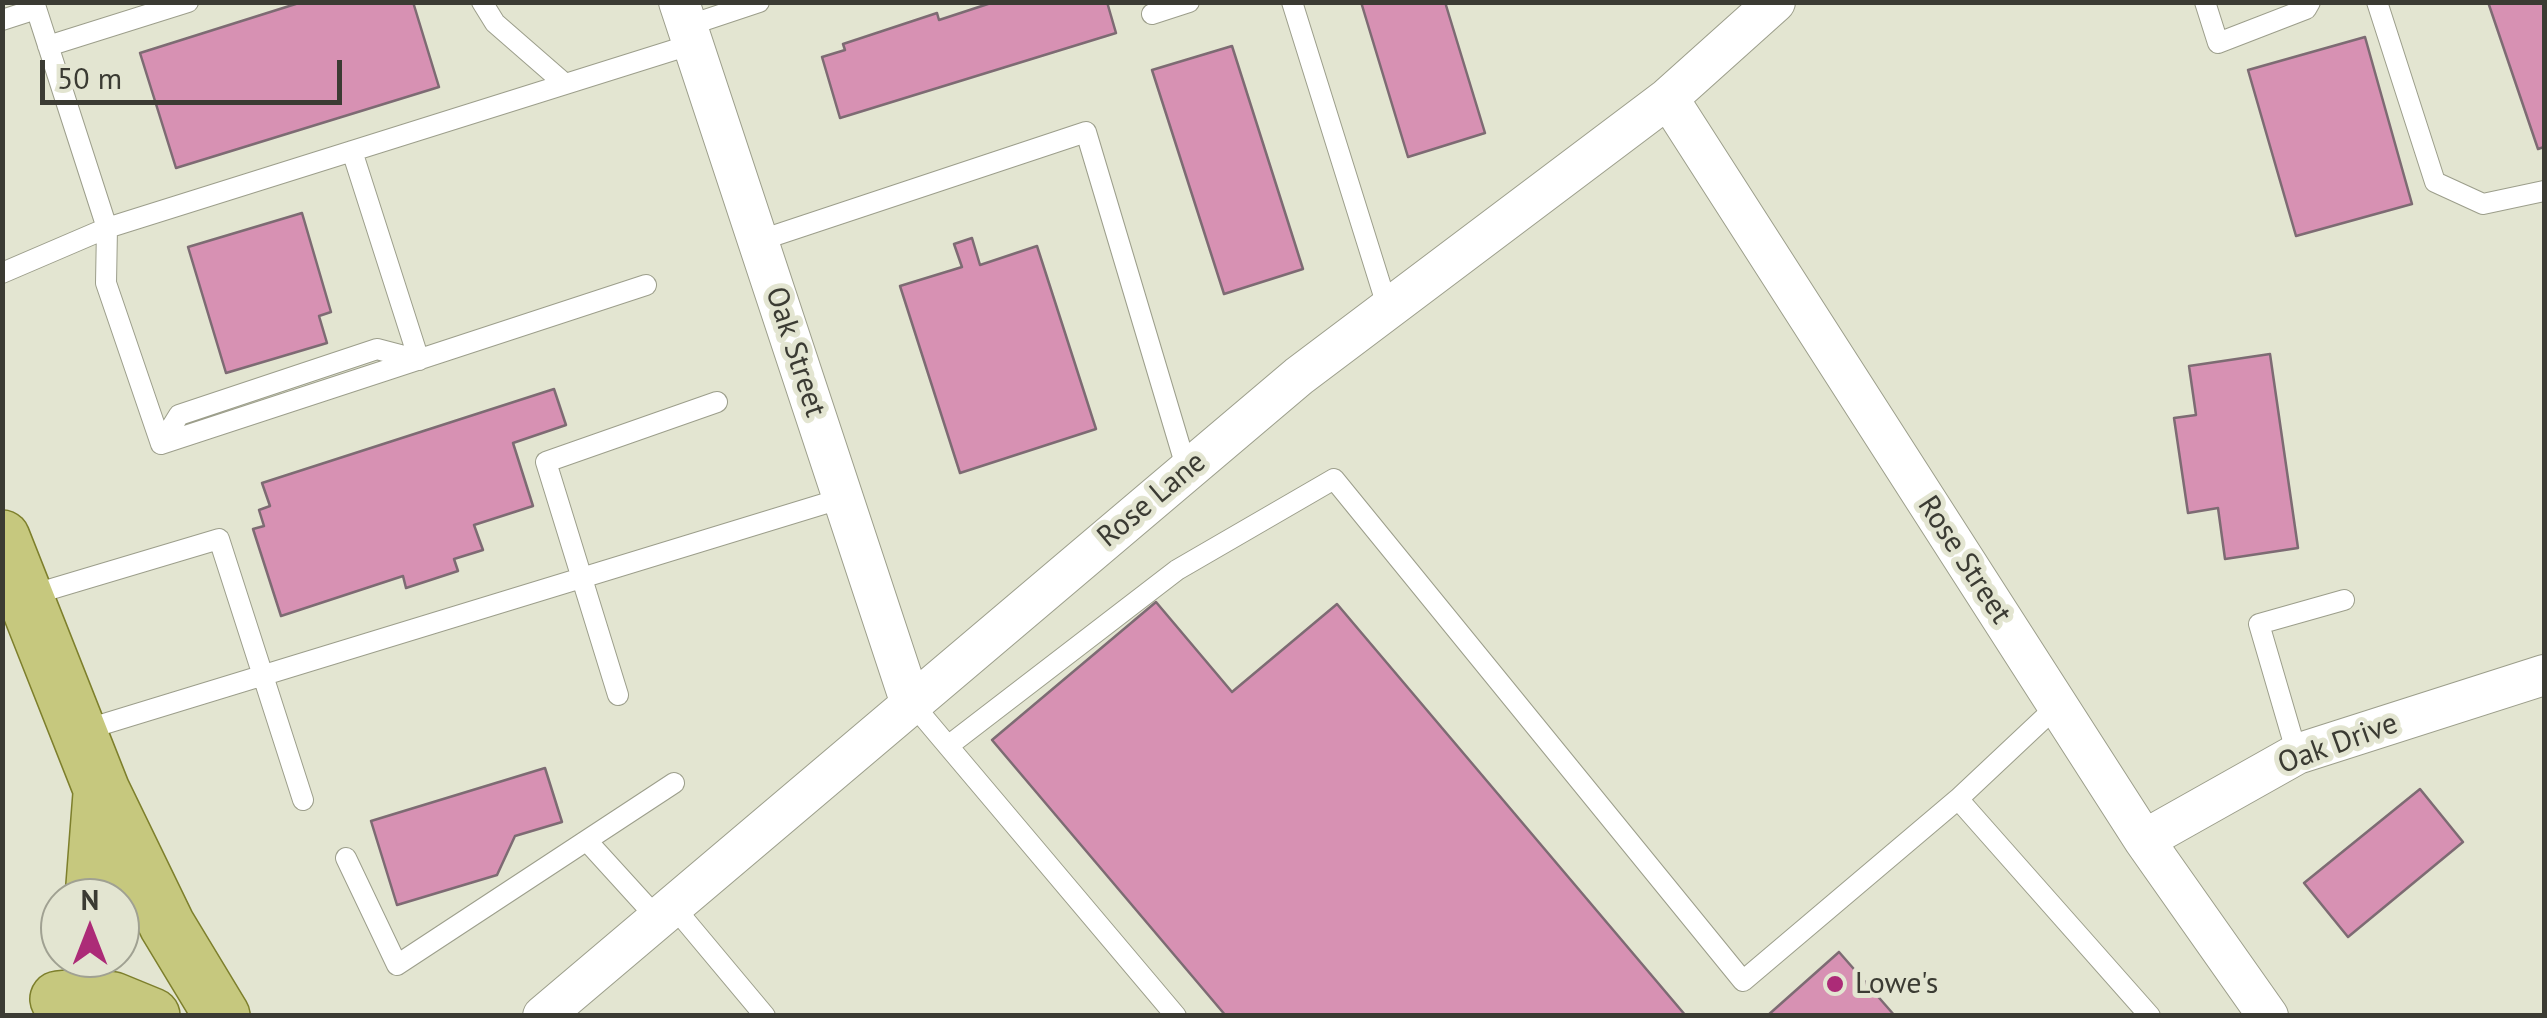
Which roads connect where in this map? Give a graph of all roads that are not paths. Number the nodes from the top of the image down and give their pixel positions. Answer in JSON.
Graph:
{"nodes":[{"id":1,"x":188,"y":2,"type":"edge"},
{"id":2,"x":482,"y":2,"type":"edge"},
{"id":3,"x":759,"y":2,"type":"edge"},
{"id":4,"x":1189,"y":2,"type":"edge"},
{"id":5,"x":1292,"y":2,"type":"edge"},
{"id":6,"x":1775,"y":2,"type":"edge"},
{"id":7,"x":2206,"y":2,"type":"edge"},
{"id":8,"x":2310,"y":2,"type":"edge"},
{"id":9,"x":2377,"y":2,"type":"edge"},
{"id":10,"x":35,"y":6,"type":"edge"},
{"id":11,"x":1152,"y":14,"type":"dead end"},
{"id":12,"x":2,"y":20,"type":"edge"},
{"id":13,"x":686,"y":24,"type":"edge"},
{"id":14,"x":48,"y":46,"type":"junction"},
{"id":15,"x":565,"y":84,"type":"junction"},
{"id":16,"x":1668,"y":98,"type":"junction"},
{"id":17,"x":352,"y":151,"type":"junction"},
{"id":18,"x":2544,"y":191,"type":"edge"},
{"id":19,"x":107,"y":228,"type":"junction"},
{"id":20,"x":758,"y":241,"type":"junction"},
{"id":21,"x":2,"y":273,"type":"edge"},
{"id":22,"x":646,"y":286,"type":"dead end"},
{"id":23,"x":1388,"y":310,"type":"junction"},
{"id":24,"x":419,"y":360,"type":"junction"},
{"id":25,"x":717,"y":402,"type":"dead end"},
{"id":26,"x":1187,"y":470,"type":"junction"},
{"id":27,"x":843,"y":498,"type":"junction"},
{"id":28,"x":2,"y":538,"type":"edge"},
{"id":29,"x":579,"y":578,"type":"junction"},
{"id":30,"x":26,"y":597,"type":"junction"},
{"id":31,"x":2344,"y":600,"type":"dead end"},
{"id":32,"x":2544,"y":674,"type":"edge"},
{"id":33,"x":260,"y":675,"type":"junction"},
{"id":34,"x":618,"y":695,"type":"dead end"},
{"id":35,"x":910,"y":702,"type":"junction"},
{"id":36,"x":2057,"y":706,"type":"junction"},
{"id":37,"x":79,"y":732,"type":"junction"},
{"id":38,"x":948,"y":746,"type":"junction"},
{"id":39,"x":2297,"y":754,"type":"junction"},
{"id":40,"x":674,"y":783,"type":"dead end"},
{"id":41,"x":102,"y":791,"type":"junction"},
{"id":42,"x":1958,"y":798,"type":"junction"},
{"id":43,"x":303,"y":800,"type":"dead end"},
{"id":44,"x":2144,"y":840,"type":"junction"},
{"id":45,"x":587,"y":841,"type":"junction"},
{"id":46,"x":346,"y":858,"type":"dead end"},
{"id":47,"x":95,"y":878,"type":"edge"},
{"id":48,"x":666,"y":913,"type":"junction"},
{"id":49,"x":58,"y":991,"type":"edge"},
{"id":50,"x":152,"y":1016,"type":"edge"},
{"id":51,"x":222,"y":1016,"type":"edge"},
{"id":52,"x":543,"y":1016,"type":"edge"},
{"id":53,"x":765,"y":1016,"type":"edge"},
{"id":54,"x":1176,"y":1016,"type":"edge"},
{"id":55,"x":2150,"y":1016,"type":"edge"},
{"id":56,"x":2268,"y":1016,"type":"edge"}],
"edges":[{"from":1,"to":14,"type":"lane"},
{"from":2,"to":15,"type":"lane"},
{"from":3,"to":13,"type":"lane"},
{"from":4,"to":11,"type":"lane"},
{"from":5,"to":23,"type":"lane"},
{"from":6,"to":16,"type":"street","name":"Rose Lane"},
{"from":7,"to":8,"type":"lane"},
{"from":9,"to":18,"type":"lane"},
{"from":10,"to":12,"type":"lane"},
{"from":10,"to":14,"type":"lane"},
{"from":13,"to":15,"type":"lane"},
{"from":13,"to":20,"type":"street","name":"Oak Street"},
{"from":14,"to":19,"type":"lane"},
{"from":15,"to":17,"type":"lane"},
{"from":16,"to":23,"type":"street","name":"Rose Lane"},
{"from":16,"to":36,"type":"street","name":"Rose Street"},
{"from":17,"to":19,"type":"lane"},
{"from":17,"to":24,"type":"lane"},
{"from":19,"to":21,"type":"lane"},
{"from":19,"to":24,"type":"lane"},
{"from":20,"to":26,"type":"lane"},
{"from":20,"to":27,"type":"street","name":"Oak Street"},
{"from":22,"to":24,"type":"lane"},
{"from":23,"to":26,"type":"street","name":"Rose Lane"},
{"from":25,"to":29,"type":"lane"},
{"from":26,"to":35,"type":"street","name":"Rose Lane"},
{"from":27,"to":29,"type":"lane"},
{"from":27,"to":35,"type":"street","name":"Oak Street"},
{"from":28,"to":30,"type":"main road"},
{"from":29,"to":33,"type":"lane"},
{"from":29,"to":34,"type":"lane"},
{"from":30,"to":33,"type":"lane"},
{"from":30,"to":37,"type":"main road"},
{"from":31,"to":39,"type":"lane"},
{"from":32,"to":39,"type":"street","name":"Oak Drive"},
{"from":33,"to":37,"type":"lane"},
{"from":33,"to":43,"type":"lane"},
{"from":35,"to":38,"type":"lane"},
{"from":35,"to":48,"type":"street","name":"Rose Lane"},
{"from":36,"to":42,"type":"lane"},
{"from":36,"to":44,"type":"street","name":"Rose Street"},
{"from":37,"to":41,"type":"main road"},
{"from":38,"to":42,"type":"lane"},
{"from":38,"to":54,"type":"lane"},
{"from":39,"to":44,"type":"street","name":"Oak Drive"},
{"from":40,"to":45,"type":"lane"},
{"from":41,"to":47,"type":"main road"},
{"from":41,"to":51,"type":"main road"},
{"from":42,"to":55,"type":"lane"},
{"from":44,"to":56,"type":"street","name":"Rose Street"},
{"from":45,"to":46,"type":"lane"},
{"from":45,"to":48,"type":"lane"},
{"from":48,"to":52,"type":"street","name":"Rose Lane"},
{"from":48,"to":53,"type":"lane"},
{"from":49,"to":50,"type":"main road"}]}
